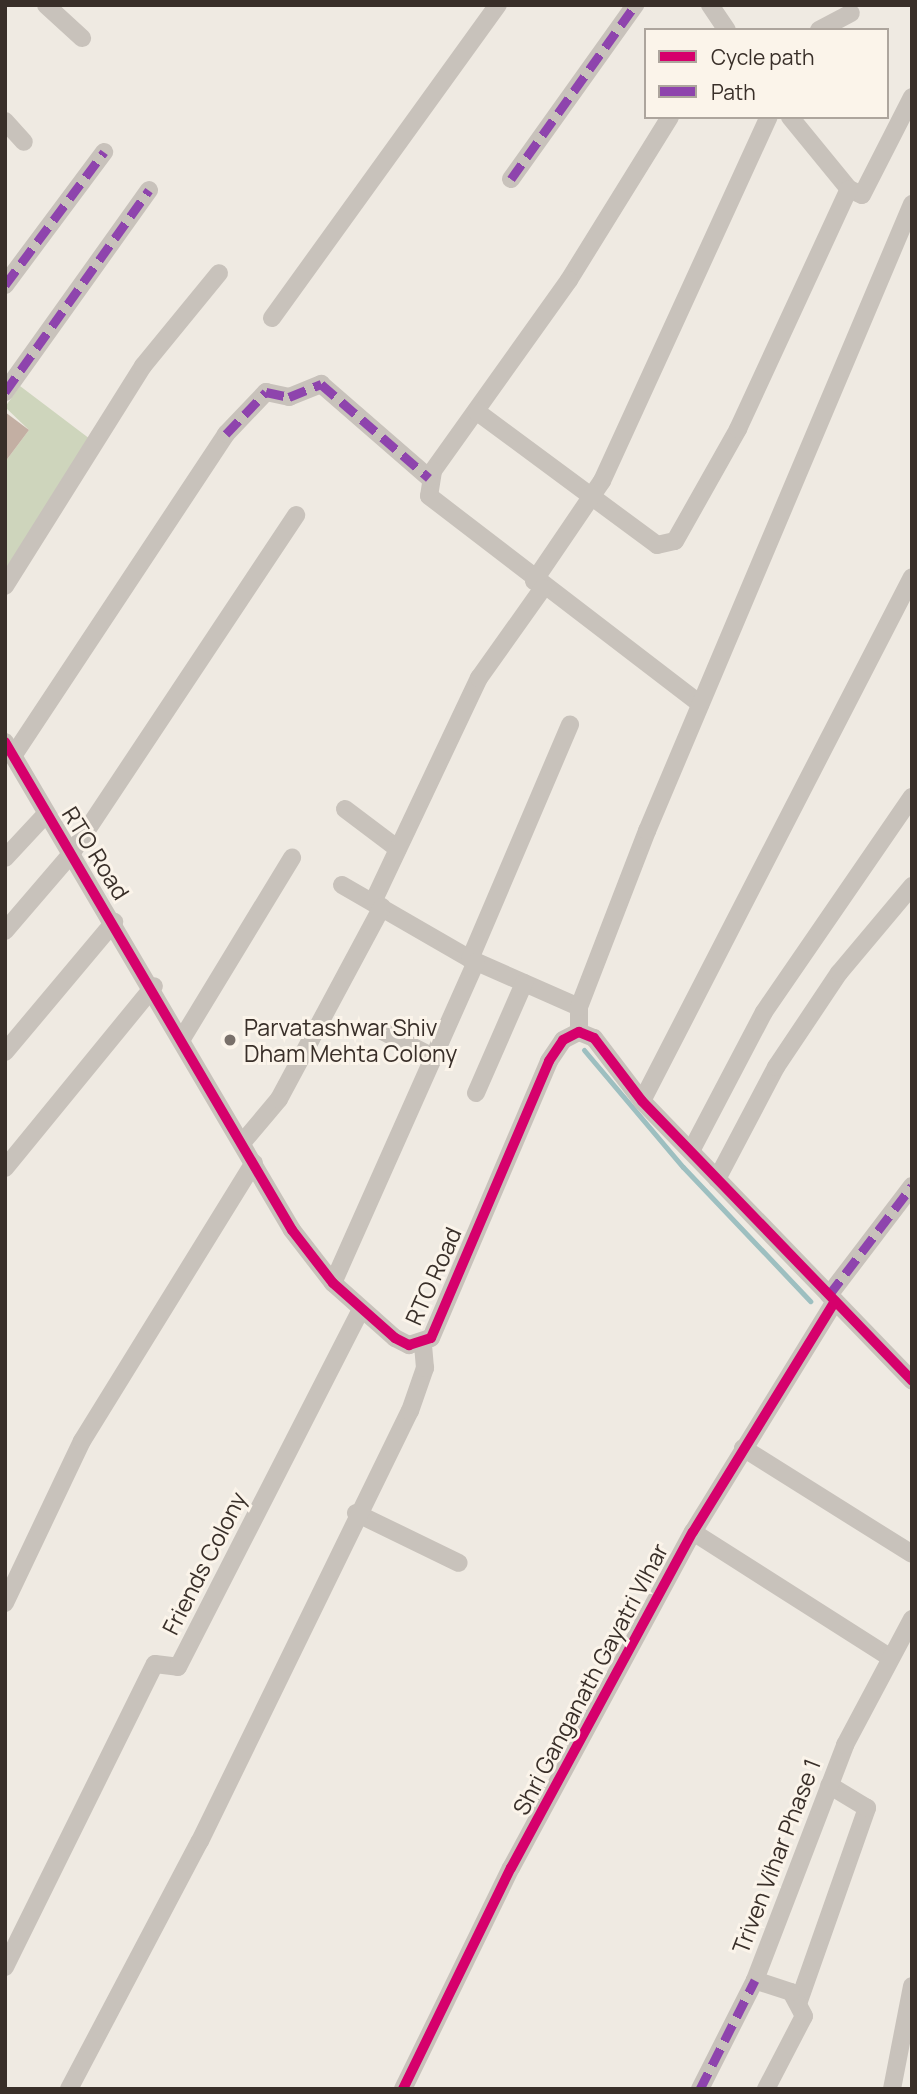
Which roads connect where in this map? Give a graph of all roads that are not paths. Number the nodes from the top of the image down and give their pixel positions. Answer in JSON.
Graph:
{"nodes":[{"id":1,"x":46,"y":5,"type":"edge"},
{"id":2,"x":498,"y":5,"type":"edge"},
{"id":3,"x":635,"y":5,"type":"edge"},
{"id":4,"x":710,"y":5,"type":"edge"},
{"id":5,"x":851,"y":13,"type":"dead end"},
{"id":6,"x":726,"y":28,"type":"edge"},
{"id":7,"x":823,"y":28,"type":"edge"},
{"id":8,"x":82,"y":38,"type":"dead end"},
{"id":9,"x":912,"y":97,"type":"edge"},
{"id":10,"x":893,"y":118,"type":"edge"},
{"id":11,"x":669,"y":119,"type":"edge"},
{"id":12,"x":768,"y":119,"type":"edge"},
{"id":13,"x":792,"y":119,"type":"edge"},
{"id":14,"x":5,"y":121,"type":"edge"},
{"id":15,"x":24,"y":142,"type":"dead end"},
{"id":16,"x":104,"y":152,"type":"dead end"},
{"id":17,"x":511,"y":179,"type":"dead end"},
{"id":18,"x":849,"y":189,"type":"junction"},
{"id":19,"x":149,"y":190,"type":"dead end"},
{"id":20,"x":912,"y":204,"type":"edge"},
{"id":21,"x":219,"y":273,"type":"dead end"},
{"id":22,"x":5,"y":285,"type":"edge"},
{"id":23,"x":272,"y":318,"type":"dead end"},
{"id":24,"x":5,"y":392,"type":"edge"},
{"id":25,"x":476,"y":411,"type":"junction"},
{"id":26,"x":429,"y":478,"type":"junction"},
{"id":27,"x":592,"y":502,"type":"junction"},
{"id":28,"x":296,"y":515,"type":"dead end"},
{"id":29,"x":912,"y":577,"type":"edge"},
{"id":30,"x":538,"y":584,"type":"junction"},
{"id":31,"x":5,"y":586,"type":"edge"},
{"id":32,"x":700,"y":704,"type":"junction"},
{"id":33,"x":570,"y":724,"type":"dead end"},
{"id":34,"x":9,"y":749,"type":"edge"},
{"id":35,"x":912,"y":797,"type":"edge"},
{"id":36,"x":345,"y":809,"type":"dead end"},
{"id":37,"x":46,"y":814,"type":"junction"},
{"id":38,"x":398,"y":849,"type":"junction"},
{"id":39,"x":72,"y":853,"type":"junction"},
{"id":40,"x":5,"y":858,"type":"edge"},
{"id":41,"x":292,"y":858,"type":"dead end"},
{"id":42,"x":342,"y":885,"type":"dead end"},
{"id":43,"x":912,"y":886,"type":"edge"},
{"id":44,"x":378,"y":905,"type":"junction"},
{"id":45,"x":114,"y":922,"type":"junction"},
{"id":46,"x":5,"y":931,"type":"edge"},
{"id":47,"x":473,"y":960,"type":"junction"},
{"id":48,"x":524,"y":983,"type":"junction"},
{"id":49,"x":154,"y":986,"type":"junction"},
{"id":50,"x":579,"y":1007,"type":"junction"},
{"id":51,"x":382,"y":1031,"type":"dead end"},
{"id":52,"x":579,"y":1032,"type":"junction"},
{"id":53,"x":183,"y":1037,"type":"junction"},
{"id":54,"x":5,"y":1052,"type":"edge"},
{"id":55,"x":435,"y":1058,"type":"junction"},
{"id":56,"x":476,"y":1093,"type":"dead end"},
{"id":57,"x":642,"y":1101,"type":"junction"},
{"id":58,"x":242,"y":1143,"type":"junction"},
{"id":59,"x":691,"y":1151,"type":"junction"},
{"id":60,"x":254,"y":1163,"type":"junction"},
{"id":61,"x":5,"y":1168,"type":"edge"},
{"id":62,"x":717,"y":1179,"type":"junction"},
{"id":63,"x":912,"y":1186,"type":"edge"},
{"id":64,"x":333,"y":1283,"type":"junction"},
{"id":65,"x":832,"y":1298,"type":"junction"},
{"id":66,"x":361,"y":1310,"type":"junction"},
{"id":67,"x":423,"y":1345,"type":"junction"},
{"id":68,"x":912,"y":1381,"type":"edge"},
{"id":69,"x":743,"y":1448,"type":"junction"},
{"id":70,"x":356,"y":1513,"type":"junction"},
{"id":71,"x":693,"y":1532,"type":"junction"},
{"id":72,"x":912,"y":1554,"type":"edge"},
{"id":73,"x":460,"y":1563,"type":"dead end"},
{"id":74,"x":5,"y":1603,"type":"edge"},
{"id":75,"x":912,"y":1619,"type":"edge"},
{"id":76,"x":889,"y":1657,"type":"junction"},
{"id":77,"x":829,"y":1785,"type":"junction"},
{"id":78,"x":5,"y":1967,"type":"edge"},
{"id":79,"x":755,"y":1980,"type":"junction"},
{"id":80,"x":912,"y":1986,"type":"edge"},
{"id":81,"x":799,"y":2001,"type":"junction"},
{"id":82,"x":69,"y":2089,"type":"edge"},
{"id":83,"x":403,"y":2089,"type":"edge"},
{"id":84,"x":700,"y":2089,"type":"edge"},
{"id":85,"x":766,"y":2089,"type":"edge"},
{"id":86,"x":892,"y":2089,"type":"edge"}],
"edges":[{"from":1,"to":8,"type":"street"},
{"from":2,"to":23,"type":"street"},
{"from":3,"to":17,"type":"street"},
{"from":4,"to":6,"type":"street"},
{"from":5,"to":7,"type":"street"},
{"from":9,"to":10,"type":"street"},
{"from":10,"to":18,"type":"street"},
{"from":11,"to":25,"type":"street"},
{"from":12,"to":27,"type":"street"},
{"from":13,"to":18,"type":"street"},
{"from":14,"to":15,"type":"street"},
{"from":16,"to":22,"type":"street"},
{"from":18,"to":27,"type":"street"},
{"from":19,"to":24,"type":"street"},
{"from":20,"to":32,"type":"street"},
{"from":21,"to":31,"type":"street"},
{"from":25,"to":26,"type":"street"},
{"from":25,"to":27,"type":"street"},
{"from":26,"to":30,"type":"street"},
{"from":26,"to":34,"type":"street"},
{"from":27,"to":30,"type":"street"},
{"from":28,"to":39,"type":"street"},
{"from":29,"to":57,"type":"street"},
{"from":30,"to":32,"type":"street"},
{"from":30,"to":38,"type":"street"},
{"from":32,"to":50,"type":"street"},
{"from":33,"to":47,"type":"street"},
{"from":34,"to":37,"type":"street","name":"RTO Road"},
{"from":35,"to":59,"type":"street"},
{"from":36,"to":38,"type":"street"},
{"from":37,"to":39,"type":"street","name":"RTO Road"},
{"from":37,"to":40,"type":"street"},
{"from":38,"to":44,"type":"street"},
{"from":39,"to":45,"type":"street","name":"RTO Road"},
{"from":39,"to":46,"type":"street"},
{"from":41,"to":53,"type":"street"},
{"from":42,"to":44,"type":"street"},
{"from":43,"to":62,"type":"street"},
{"from":44,"to":47,"type":"street"},
{"from":44,"to":58,"type":"street"},
{"from":45,"to":49,"type":"street","name":"RTO Road"},
{"from":45,"to":54,"type":"street"},
{"from":47,"to":48,"type":"street"},
{"from":47,"to":55,"type":"street"},
{"from":48,"to":50,"type":"street"},
{"from":48,"to":56,"type":"street"},
{"from":49,"to":53,"type":"street","name":"RTO Road"},
{"from":49,"to":61,"type":"street"},
{"from":50,"to":52,"type":"street"},
{"from":51,"to":55,"type":"street"},
{"from":52,"to":57,"type":"street"},
{"from":52,"to":67,"type":"street","name":"RTO Road"},
{"from":53,"to":58,"type":"street","name":"RTO Road"},
{"from":55,"to":64,"type":"street"},
{"from":57,"to":59,"type":"street"},
{"from":58,"to":60,"type":"street","name":"RTO Road"},
{"from":59,"to":62,"type":"street"},
{"from":60,"to":64,"type":"street","name":"RTO Road"},
{"from":60,"to":74,"type":"street"},
{"from":62,"to":65,"type":"street"},
{"from":63,"to":65,"type":"street","name":"Shri Ganganath Gayatri VIhar"},
{"from":64,"to":66,"type":"street","name":"RTO Road"},
{"from":65,"to":68,"type":"street"},
{"from":65,"to":69,"type":"street","name":"Shri Ganganath Gayatri VIhar"},
{"from":66,"to":67,"type":"street","name":"RTO Road"},
{"from":66,"to":78,"type":"street","name":"Friends Colony"},
{"from":67,"to":70,"type":"street"},
{"from":69,"to":71,"type":"street","name":"Shri Ganganath Gayatri VIhar"},
{"from":69,"to":72,"type":"street"},
{"from":70,"to":73,"type":"street"},
{"from":70,"to":82,"type":"street"},
{"from":71,"to":76,"type":"street"},
{"from":71,"to":83,"type":"street","name":"Shri Ganganath Gayatri VIhar"},
{"from":75,"to":76,"type":"street","name":"Triven Vihar Phase 1"},
{"from":76,"to":77,"type":"street","name":"Triven Vihar Phase 1"},
{"from":77,"to":79,"type":"street","name":"Triven Vihar Phase 1"},
{"from":77,"to":81,"type":"street"},
{"from":79,"to":81,"type":"street","name":"Triven Vihar Phase 1"},
{"from":79,"to":84,"type":"street"},
{"from":80,"to":86,"type":"street"},
{"from":81,"to":85,"type":"street"}]}
